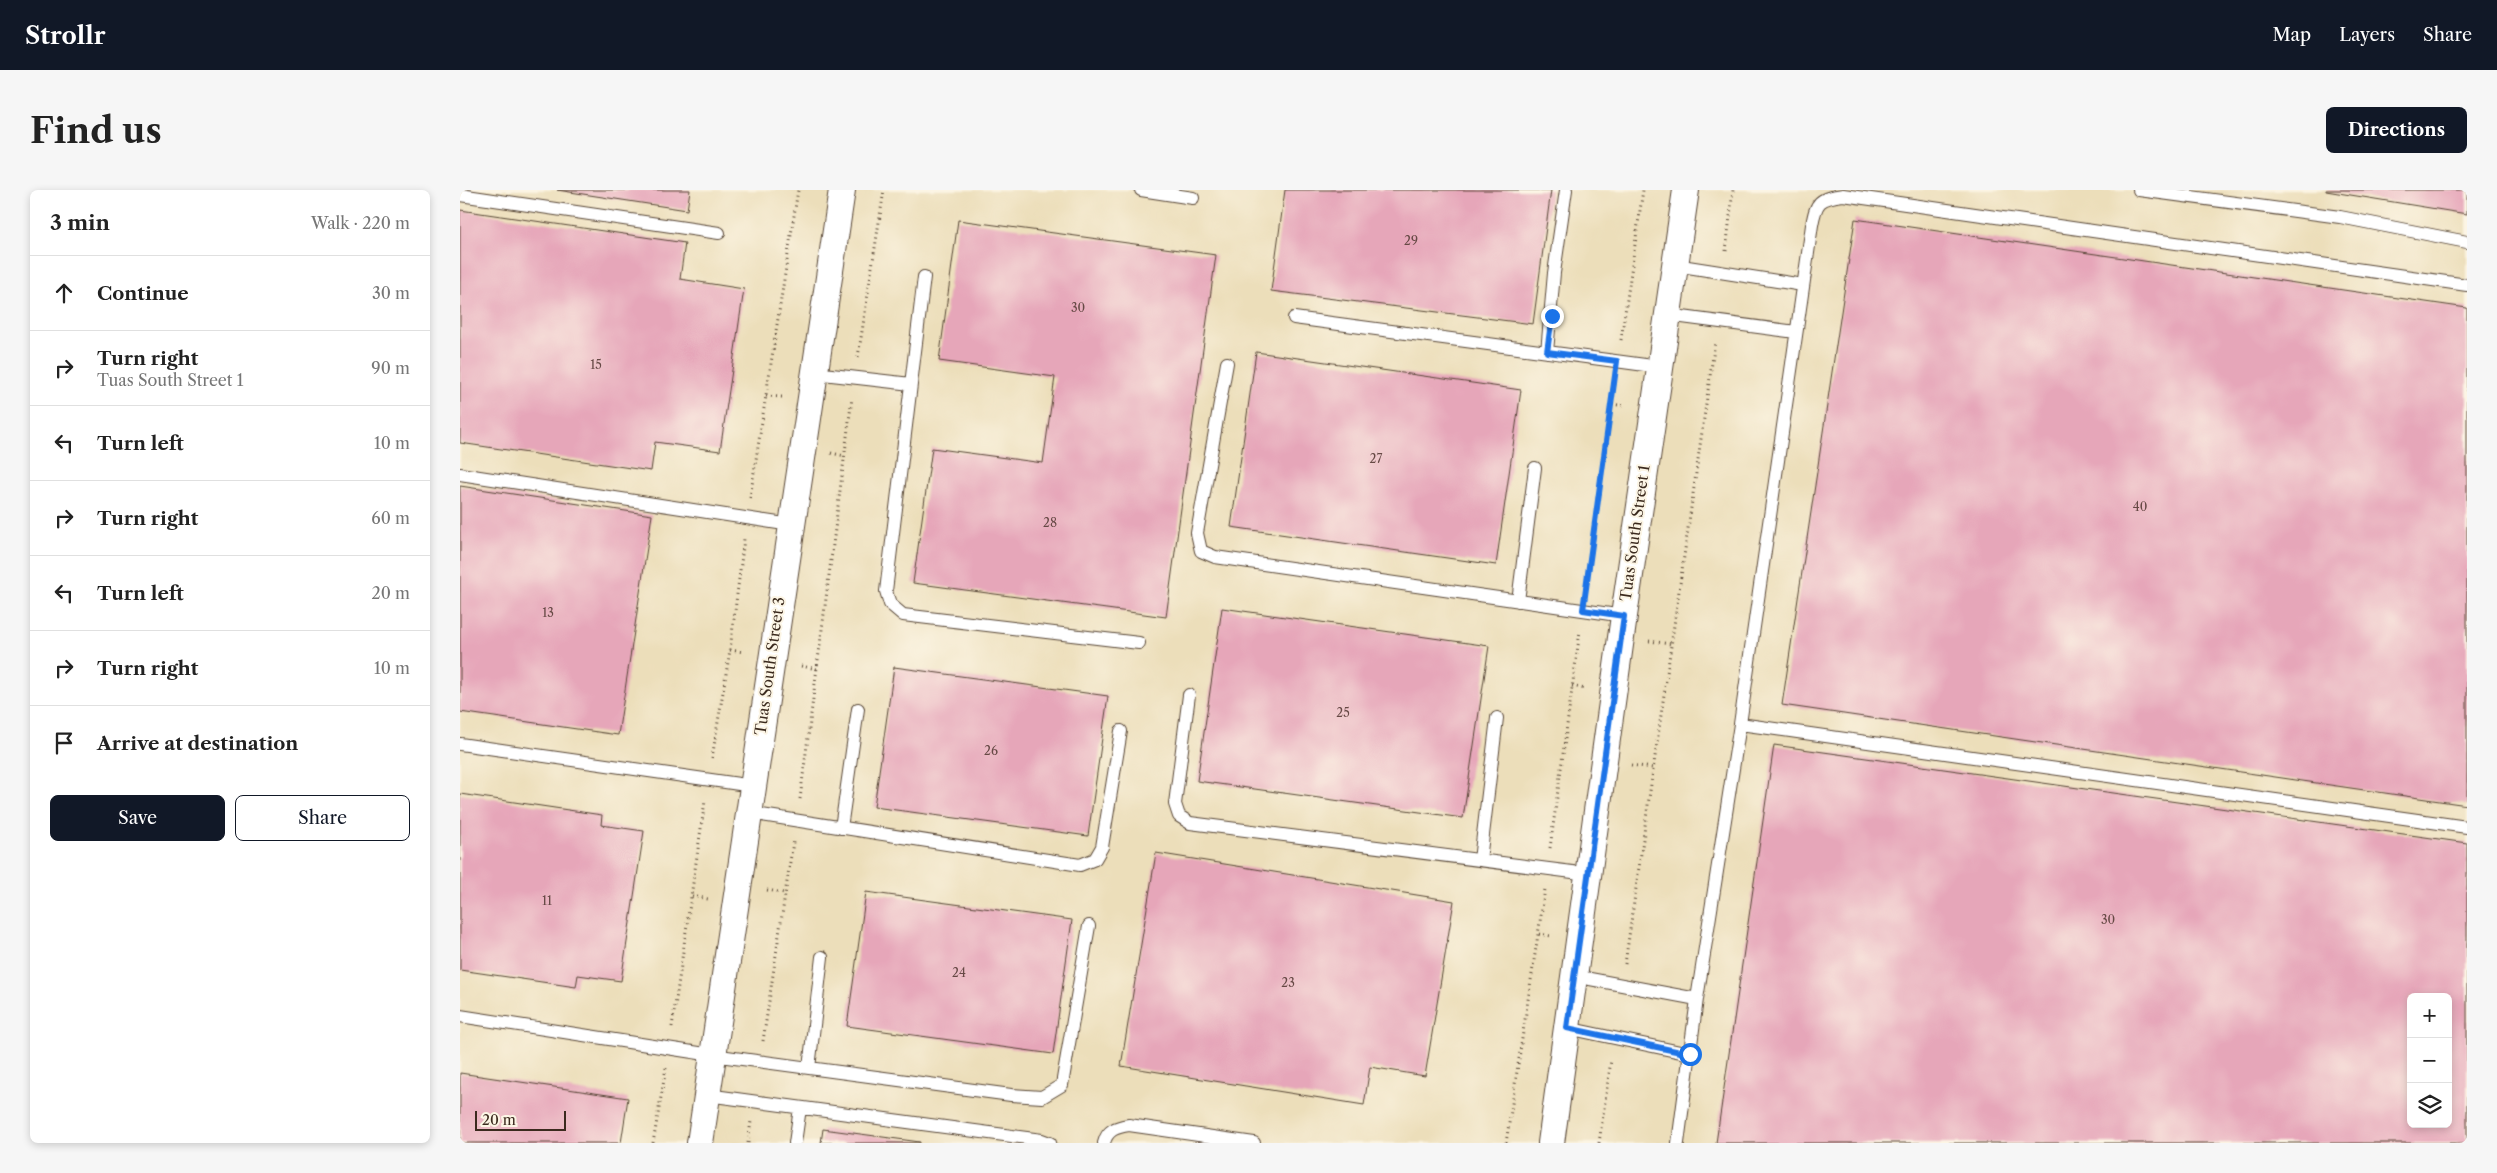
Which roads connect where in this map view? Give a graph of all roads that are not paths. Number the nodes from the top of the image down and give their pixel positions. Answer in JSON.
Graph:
{"nodes":[{"id":1,"x":842,"y":190,"type":"edge"},
{"id":2,"x":1141,"y":190,"type":"edge"},
{"id":3,"x":1566,"y":190,"type":"edge"},
{"id":4,"x":1686,"y":190,"type":"edge"},
{"id":5,"x":2139,"y":190,"type":"edge"},
{"id":6,"x":460,"y":195,"type":"edge"},
{"id":7,"x":1193,"y":198,"type":"dead end"},
{"id":8,"x":719,"y":233,"type":"dead end"},
{"id":9,"x":2467,"y":242,"type":"edge"},
{"id":10,"x":1675,"y":265,"type":"junction"},
{"id":11,"x":924,"y":277,"type":"dead end"},
{"id":12,"x":1803,"y":285,"type":"junction"},
{"id":13,"x":2467,"y":285,"type":"edge"},
{"id":14,"x":1668,"y":315,"type":"junction"},
{"id":15,"x":1294,"y":318,"type":"dead end"},
{"id":16,"x":1796,"y":332,"type":"junction"},
{"id":17,"x":1547,"y":352,"type":"junction"},
{"id":18,"x":1227,"y":363,"type":"dead end"},
{"id":19,"x":1660,"y":367,"type":"junction"},
{"id":20,"x":814,"y":373,"type":"junction"},
{"id":21,"x":911,"y":384,"type":"junction"},
{"id":22,"x":1535,"y":468,"type":"dead end"},
{"id":23,"x":460,"y":474,"type":"edge"},
{"id":24,"x":791,"y":525,"type":"junction"},
{"id":25,"x":1518,"y":600,"type":"junction"},
{"id":26,"x":1624,"y":616,"type":"junction"},
{"id":27,"x":1139,"y":643,"type":"dead end"},
{"id":28,"x":1190,"y":695,"type":"dead end"},
{"id":29,"x":858,"y":709,"type":"dead end"},
{"id":30,"x":1497,"y":718,"type":"dead end"},
{"id":31,"x":1740,"y":724,"type":"junction"},
{"id":32,"x":1121,"y":731,"type":"dead end"},
{"id":33,"x":460,"y":744,"type":"edge"},
{"id":34,"x":753,"y":786,"type":"junction"},
{"id":35,"x":749,"y":813,"type":"junction"},
{"id":36,"x":2467,"y":827,"type":"edge"},
{"id":37,"x":841,"y":828,"type":"junction"},
{"id":38,"x":1480,"y":860,"type":"junction"},
{"id":39,"x":1588,"y":874,"type":"junction"},
{"id":40,"x":1089,"y":926,"type":"dead end"},
{"id":41,"x":822,"y":957,"type":"dead end"},
{"id":42,"x":1574,"y":976,"type":"junction"},
{"id":43,"x":1697,"y":999,"type":"junction"},
{"id":44,"x":460,"y":1016,"type":"edge"},
{"id":45,"x":1567,"y":1028,"type":"junction"},
{"id":46,"x":1690,"y":1054,"type":"junction"},
{"id":47,"x":712,"y":1055,"type":"junction"},
{"id":48,"x":809,"y":1068,"type":"junction"},
{"id":49,"x":707,"y":1096,"type":"junction"},
{"id":50,"x":800,"y":1108,"type":"junction"},
{"id":51,"x":700,"y":1143,"type":"edge"},
{"id":52,"x":795,"y":1143,"type":"edge"},
{"id":53,"x":1050,"y":1143,"type":"edge"},
{"id":54,"x":1104,"y":1143,"type":"edge"},
{"id":55,"x":1254,"y":1143,"type":"edge"},
{"id":56,"x":1551,"y":1143,"type":"edge"},
{"id":57,"x":1678,"y":1143,"type":"edge"}],
"edges":[{"from":1,"to":20,"type":"street","name":"Tuas South Street 3"},
{"from":2,"to":7,"type":"lane"},
{"from":3,"to":17,"type":"lane"},
{"from":4,"to":10,"type":"street","name":"Tuas South Street 1"},
{"from":5,"to":9,"type":"lane"},
{"from":6,"to":8,"type":"lane"},
{"from":10,"to":12,"type":"lane"},
{"from":10,"to":14,"type":"street","name":"Tuas South Street 1"},
{"from":11,"to":21,"type":"lane"},
{"from":12,"to":13,"type":"lane"},
{"from":12,"to":16,"type":"lane"},
{"from":14,"to":16,"type":"lane"},
{"from":14,"to":19,"type":"street","name":"Tuas South Street 1"},
{"from":15,"to":17,"type":"lane"},
{"from":16,"to":31,"type":"lane"},
{"from":17,"to":19,"type":"lane"},
{"from":18,"to":25,"type":"lane"},
{"from":19,"to":26,"type":"street","name":"Tuas South Street 1"},
{"from":20,"to":21,"type":"lane"},
{"from":20,"to":24,"type":"street","name":"Tuas South Street 3"},
{"from":21,"to":27,"type":"lane"},
{"from":22,"to":25,"type":"lane"},
{"from":23,"to":24,"type":"lane"},
{"from":24,"to":34,"type":"street","name":"Tuas South Street 3"},
{"from":25,"to":26,"type":"lane"},
{"from":26,"to":39,"type":"street","name":"Tuas South Street 1"},
{"from":28,"to":38,"type":"lane"},
{"from":29,"to":37,"type":"lane"},
{"from":30,"to":38,"type":"lane"},
{"from":31,"to":36,"type":"lane"},
{"from":31,"to":43,"type":"lane"},
{"from":32,"to":37,"type":"lane"},
{"from":33,"to":34,"type":"lane"},
{"from":34,"to":35,"type":"street","name":"Tuas South Street 3"},
{"from":35,"to":37,"type":"lane"},
{"from":35,"to":47,"type":"street","name":"Tuas South Street 3"},
{"from":38,"to":39,"type":"lane"},
{"from":39,"to":42,"type":"street","name":"Tuas South Street 1"},
{"from":40,"to":48,"type":"lane"},
{"from":41,"to":48,"type":"lane"},
{"from":42,"to":43,"type":"lane"},
{"from":42,"to":45,"type":"street","name":"Tuas South Street 1"},
{"from":43,"to":46,"type":"lane"},
{"from":44,"to":47,"type":"lane"},
{"from":45,"to":46,"type":"lane"},
{"from":45,"to":56,"type":"street","name":"Tuas South Street 1"},
{"from":46,"to":57,"type":"lane"},
{"from":47,"to":48,"type":"lane"},
{"from":47,"to":49,"type":"street","name":"Tuas South Street 3"},
{"from":49,"to":50,"type":"lane"},
{"from":49,"to":51,"type":"street","name":"Tuas South Street 3"},
{"from":50,"to":52,"type":"lane"},
{"from":50,"to":53,"type":"lane"},
{"from":54,"to":55,"type":"lane"}]}
